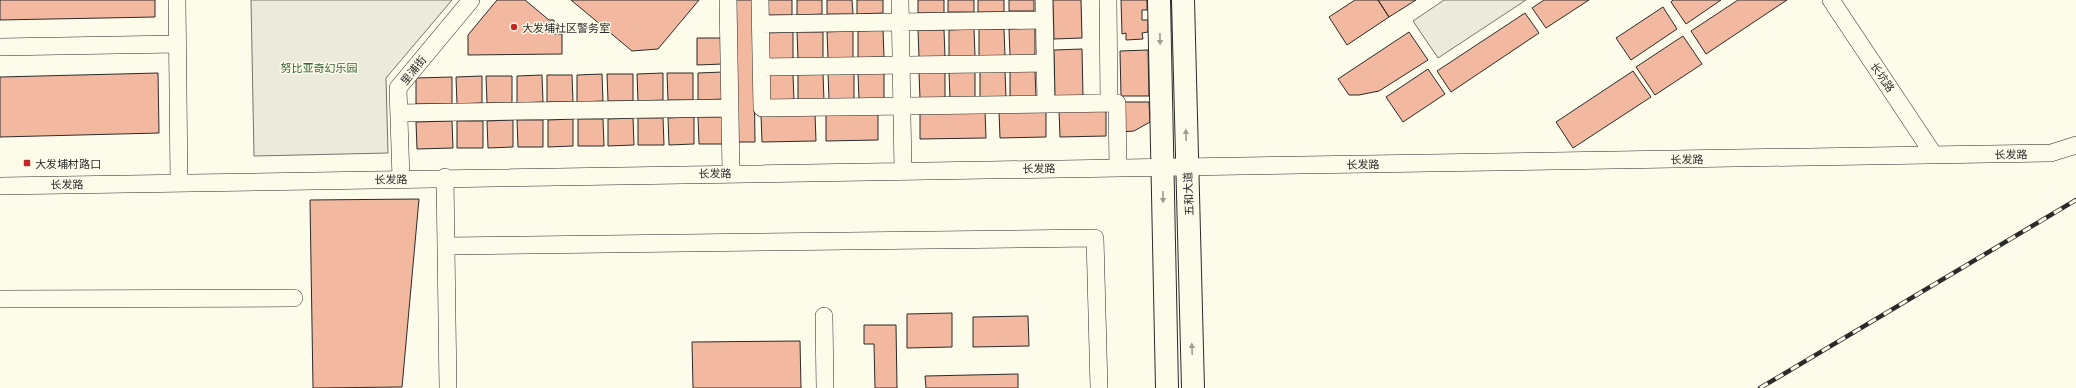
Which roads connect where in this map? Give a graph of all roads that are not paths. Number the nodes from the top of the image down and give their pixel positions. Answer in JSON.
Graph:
{"nodes":[{"id":1,"x":177,"y":0,"type":"edge"},
{"id":2,"x":471,"y":0,"type":"edge"},
{"id":3,"x":728,"y":0,"type":"edge"},
{"id":4,"x":760,"y":0,"type":"edge"},
{"id":5,"x":900,"y":0,"type":"edge"},
{"id":6,"x":1044,"y":0,"type":"edge"},
{"id":7,"x":1108,"y":0,"type":"edge"},
{"id":8,"x":1159,"y":0,"type":"edge"},
{"id":9,"x":1183,"y":0,"type":"edge"},
{"id":10,"x":1831,"y":0,"type":"edge"},
{"id":11,"x":1044,"y":20,"type":"junction"},
{"id":12,"x":901,"y":22,"type":"junction"},
{"id":13,"x":760,"y":24,"type":"junction"},
{"id":14,"x":177,"y":44,"type":"junction"},
{"id":15,"x":0,"y":47,"type":"edge"},
{"id":16,"x":1045,"y":63,"type":"junction"},
{"id":17,"x":902,"y":65,"type":"junction"},
{"id":18,"x":761,"y":67,"type":"junction"},
{"id":19,"x":1109,"y":103,"type":"junction"},
{"id":20,"x":1046,"y":104,"type":"junction"},
{"id":21,"x":902,"y":106,"type":"junction"},
{"id":22,"x":730,"y":108,"type":"junction"},
{"id":23,"x":399,"y":113,"type":"junction"},
{"id":24,"x":2076,"y":145,"type":"edge"},
{"id":25,"x":1934,"y":155,"type":"junction"},
{"id":26,"x":1163,"y":166,"type":"junction"},
{"id":27,"x":1187,"y":166,"type":"junction"},
{"id":28,"x":1118,"y":167,"type":"junction"},
{"id":29,"x":903,"y":170,"type":"junction"},
{"id":30,"x":731,"y":173,"type":"junction"},
{"id":31,"x":401,"y":178,"type":"junction"},
{"id":32,"x":445,"y":178,"type":"junction"},
{"id":33,"x":179,"y":182,"type":"junction"},
{"id":34,"x":0,"y":186,"type":"edge"},
{"id":35,"x":446,"y":246,"type":"junction"},
{"id":36,"x":294,"y":298,"type":"dead end"},
{"id":37,"x":0,"y":299,"type":"edge"},
{"id":38,"x":824,"y":316,"type":"dead end"},
{"id":39,"x":448,"y":388,"type":"edge"},
{"id":40,"x":825,"y":388,"type":"edge"},
{"id":41,"x":1099,"y":388,"type":"edge"},
{"id":42,"x":1168,"y":388,"type":"edge"},
{"id":43,"x":1193,"y":388,"type":"edge"}],
"edges":[{"from":1,"to":14,"type":"street"},
{"from":2,"to":23,"type":"street","name":"里浦街"},
{"from":3,"to":22,"type":"street"},
{"from":4,"to":13,"type":"street"},
{"from":5,"to":12,"type":"street"},
{"from":6,"to":11,"type":"street"},
{"from":7,"to":19,"type":"street"},
{"from":8,"to":26,"type":"main road","one_way":true},
{"from":27,"to":9,"type":"main road","name":"五和大道","one_way":true},
{"from":10,"to":25,"type":"street","name":"长坑路"},
{"from":11,"to":12,"type":"street"},
{"from":11,"to":16,"type":"street"},
{"from":12,"to":13,"type":"street"},
{"from":12,"to":17,"type":"street"},
{"from":13,"to":18,"type":"street"},
{"from":14,"to":15,"type":"street"},
{"from":14,"to":33,"type":"street"},
{"from":16,"to":17,"type":"street"},
{"from":16,"to":20,"type":"street"},
{"from":17,"to":18,"type":"street"},
{"from":17,"to":21,"type":"street"},
{"from":18,"to":21,"type":"street"},
{"from":19,"to":20,"type":"street"},
{"from":19,"to":28,"type":"street"},
{"from":20,"to":21,"type":"street"},
{"from":21,"to":29,"type":"street"},
{"from":22,"to":23,"type":"street"},
{"from":22,"to":30,"type":"street"},
{"from":23,"to":31,"type":"street","name":"里浦街"},
{"from":24,"to":25,"type":"street","name":"长发路"},
{"from":25,"to":27,"type":"street","name":"长发路"},
{"from":26,"to":27,"type":"street","name":"长发路"},
{"from":26,"to":28,"type":"street","name":"长发路"},
{"from":26,"to":42,"type":"main road","one_way":true},
{"from":43,"to":27,"type":"main road","name":"五和大道","one_way":true},
{"from":28,"to":29,"type":"street","name":"长发路"},
{"from":29,"to":30,"type":"street","name":"长发路"},
{"from":30,"to":32,"type":"street","name":"长发路"},
{"from":31,"to":32,"type":"street","name":"长发路"},
{"from":31,"to":33,"type":"street","name":"长发路"},
{"from":32,"to":35,"type":"street"},
{"from":33,"to":34,"type":"street","name":"长发路"},
{"from":35,"to":39,"type":"street"},
{"from":35,"to":41,"type":"street"},
{"from":36,"to":37,"type":"street"},
{"from":38,"to":40,"type":"street"}]}
